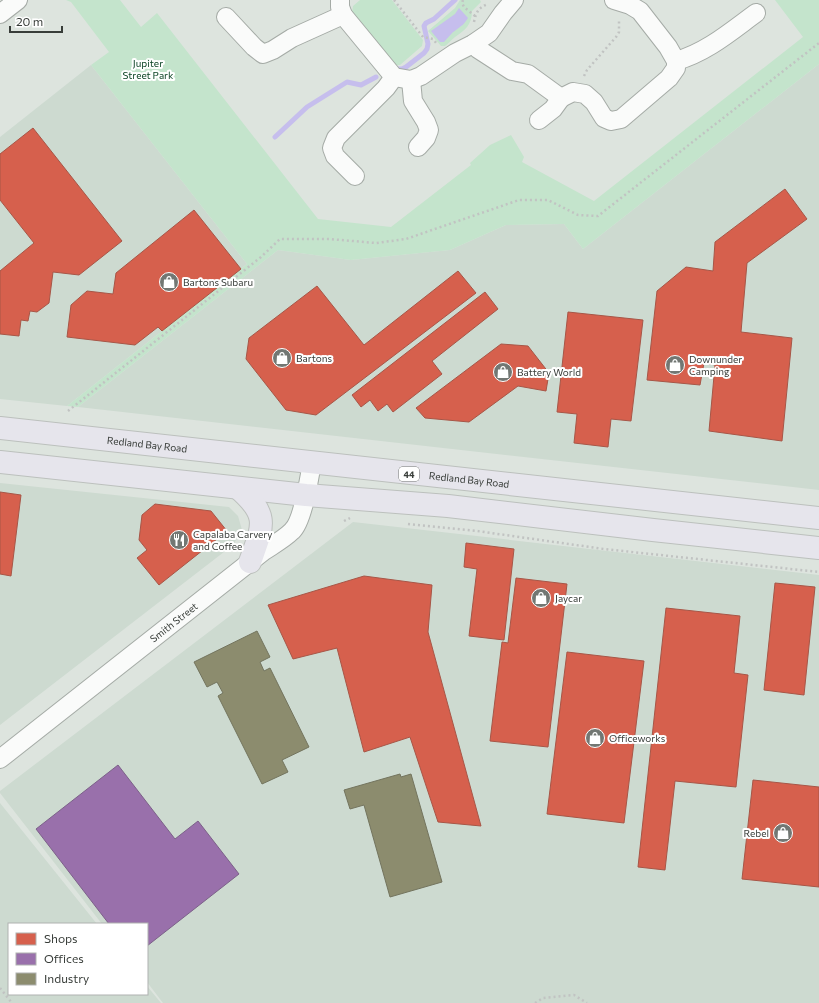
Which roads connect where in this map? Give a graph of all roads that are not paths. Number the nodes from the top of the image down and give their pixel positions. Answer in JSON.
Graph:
{"nodes":[{"id":1,"x":18,"y":0,"type":"edge"},
{"id":2,"x":514,"y":0,"type":"edge"},
{"id":3,"x":629,"y":3,"type":"edge"},
{"id":4,"x":339,"y":4,"type":"edge"},
{"id":5,"x":756,"y":13,"type":"dead end"},
{"id":6,"x":0,"y":14,"type":"edge"},
{"id":7,"x":226,"y":17,"type":"dead end"},
{"id":8,"x":473,"y":44,"type":"junction"},
{"id":9,"x":676,"y":61,"type":"junction"},
{"id":10,"x":403,"y":79,"type":"junction"},
{"id":11,"x":561,"y":98,"type":"junction"},
{"id":12,"x":539,"y":120,"type":"dead end"},
{"id":13,"x":418,"y":147,"type":"dead end"},
{"id":14,"x":356,"y":176,"type":"dead end"},
{"id":15,"x":0,"y":428,"type":"edge"},
{"id":16,"x":0,"y":462,"type":"edge"},
{"id":17,"x":312,"y":463,"type":"junction"},
{"id":18,"x":238,"y":488,"type":"junction"},
{"id":19,"x":306,"y":495,"type":"junction"},
{"id":20,"x":819,"y":518,"type":"edge"},
{"id":21,"x":819,"y":548,"type":"edge"},
{"id":22,"x":250,"y":562,"type":"junction"},
{"id":23,"x":0,"y":759,"type":"edge"}],
"edges":[{"from":1,"to":6,"type":"street"},
{"from":2,"to":8,"type":"street"},
{"from":3,"to":9,"type":"street"},
{"from":4,"to":7,"type":"street"},
{"from":4,"to":10,"type":"street"},
{"from":5,"to":9,"type":"street"},
{"from":8,"to":10,"type":"street"},
{"from":8,"to":11,"type":"street"},
{"from":9,"to":11,"type":"street"},
{"from":10,"to":13,"type":"street"},
{"from":10,"to":14,"type":"street"},
{"from":11,"to":12,"type":"street"},
{"from":15,"to":17,"type":"main road","name":"Redland Bay Road","number":"44"},
{"from":16,"to":18,"type":"main road"},
{"from":17,"to":19,"type":"street","name":"Smith Street"},
{"from":17,"to":20,"type":"main road","name":"Redland Bay Road","number":"44"},
{"from":18,"to":19,"type":"main road"},
{"from":18,"to":22,"type":"main road"},
{"from":19,"to":21,"type":"main road"},
{"from":19,"to":22,"type":"street","name":"Smith Street"},
{"from":22,"to":23,"type":"street","name":"Smith Street"}]}
